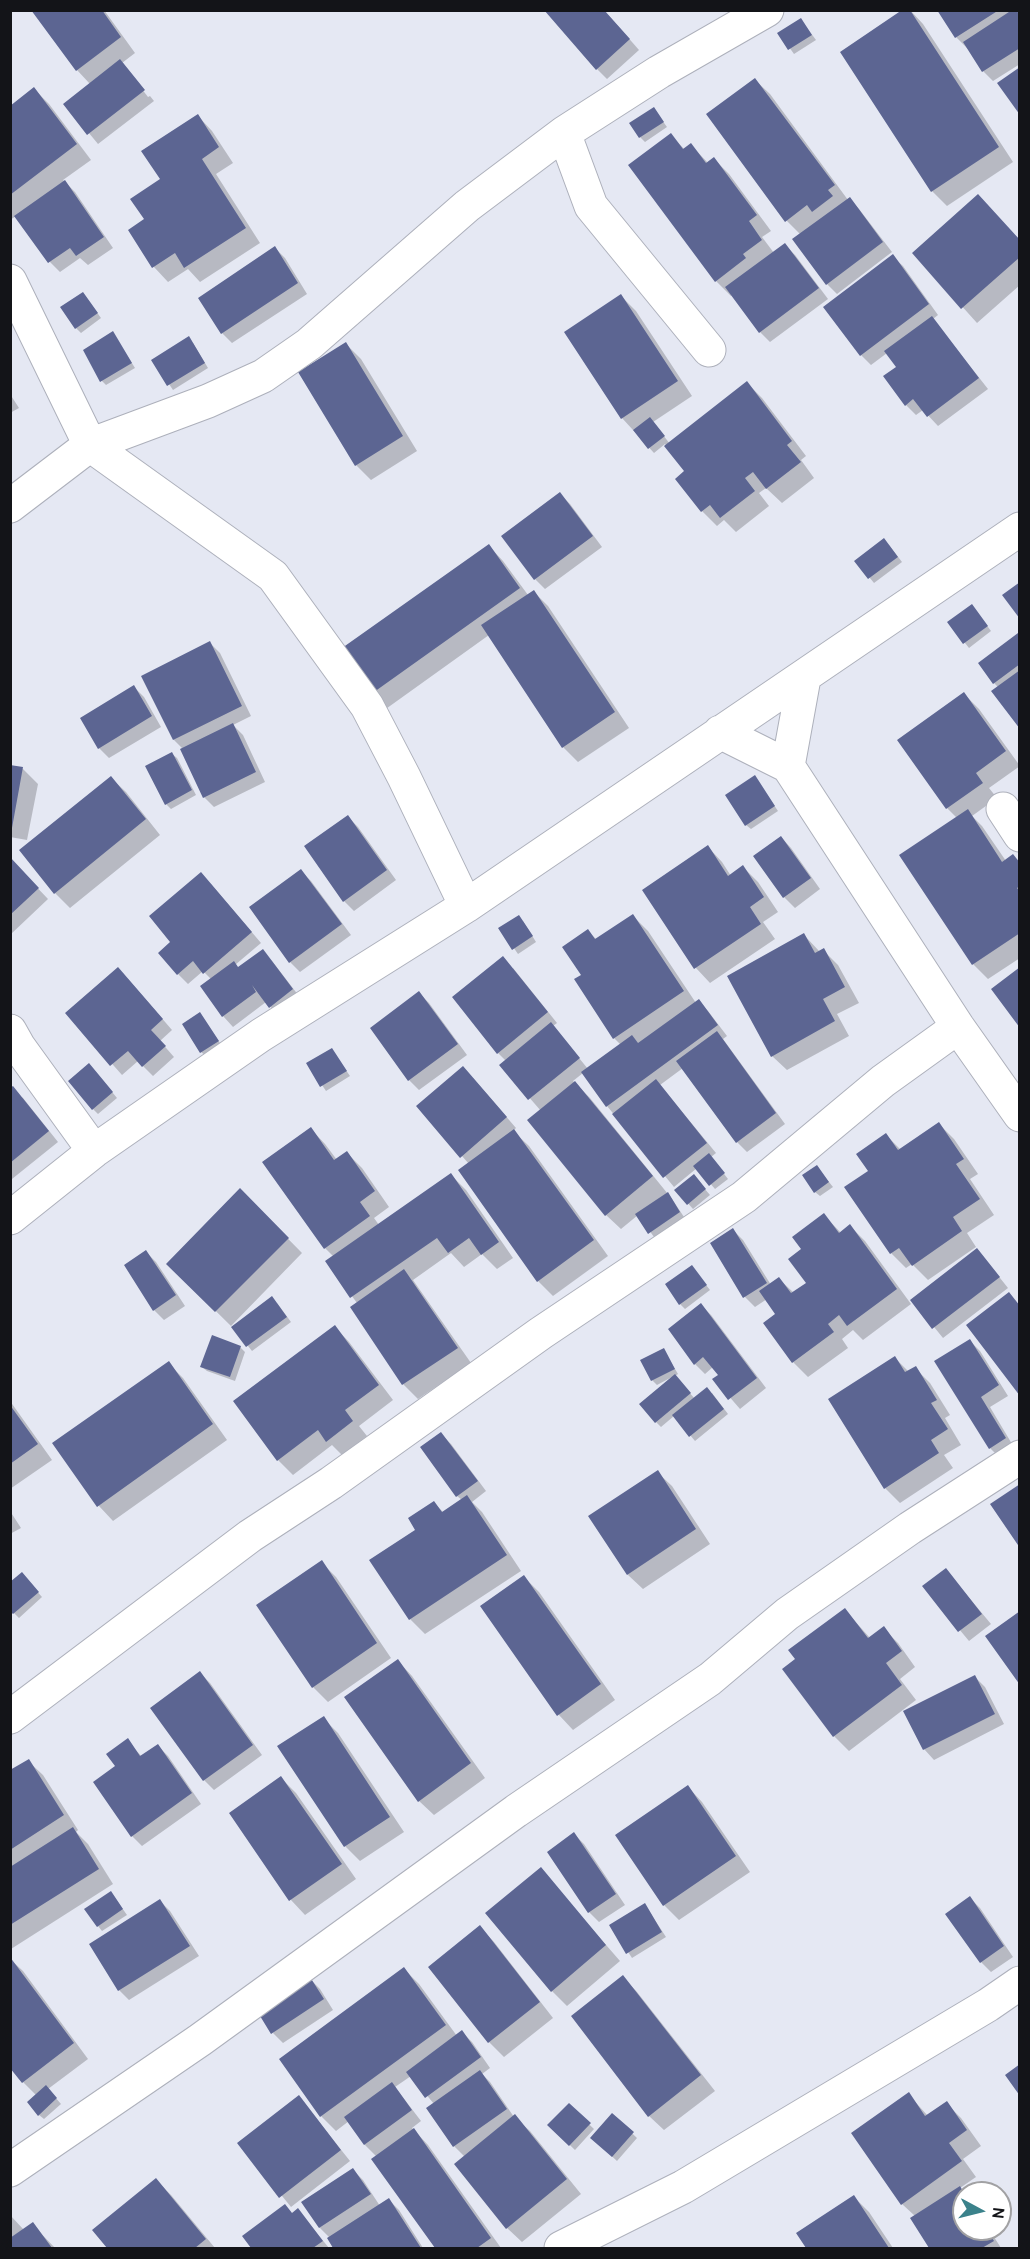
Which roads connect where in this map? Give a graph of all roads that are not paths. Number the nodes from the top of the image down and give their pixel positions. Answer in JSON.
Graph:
{"nodes":[{"id":1,"x":767,"y":10,"type":"edge"},
{"id":2,"x":564,"y":133,"type":"junction"},
{"id":3,"x":10,"y":281,"type":"edge"},
{"id":4,"x":709,"y":350,"type":"dead end"},
{"id":5,"x":90,"y":445,"type":"junction"},
{"id":6,"x":10,"y":506,"type":"edge"},
{"id":7,"x":1020,"y":529,"type":"edge"},
{"id":8,"x":804,"y":678,"type":"junction"},
{"id":9,"x":720,"y":732,"type":"junction"},
{"id":10,"x":788,"y":766,"type":"junction"},
{"id":11,"x":466,"y":906,"type":"junction"},
{"id":12,"x":958,"y":1027,"type":"junction"},
{"id":13,"x":10,"y":1031,"type":"edge"},
{"id":14,"x":1020,"y":1115,"type":"edge"},
{"id":15,"x":94,"y":1150,"type":"junction"},
{"id":16,"x":10,"y":1218,"type":"edge"},
{"id":17,"x":1020,"y":1457,"type":"edge"},
{"id":18,"x":10,"y":1717,"type":"edge"},
{"id":19,"x":1020,"y":1983,"type":"edge"},
{"id":20,"x":10,"y":2170,"type":"edge"},
{"id":21,"x":561,"y":2248,"type":"edge"}],
"edges":[{"from":1,"to":2,"type":"street"},
{"from":2,"to":4,"type":"street"},
{"from":2,"to":5,"type":"street"},
{"from":3,"to":5,"type":"street"},
{"from":5,"to":6,"type":"street"},
{"from":5,"to":11,"type":"street"},
{"from":7,"to":8,"type":"street"},
{"from":8,"to":9,"type":"street"},
{"from":8,"to":10,"type":"street"},
{"from":9,"to":10,"type":"street"},
{"from":9,"to":11,"type":"street"},
{"from":10,"to":12,"type":"street"},
{"from":11,"to":15,"type":"street"},
{"from":12,"to":14,"type":"street"},
{"from":12,"to":18,"type":"street"},
{"from":13,"to":15,"type":"street"},
{"from":15,"to":16,"type":"street"},
{"from":17,"to":20,"type":"street"},
{"from":19,"to":21,"type":"street"}]}
